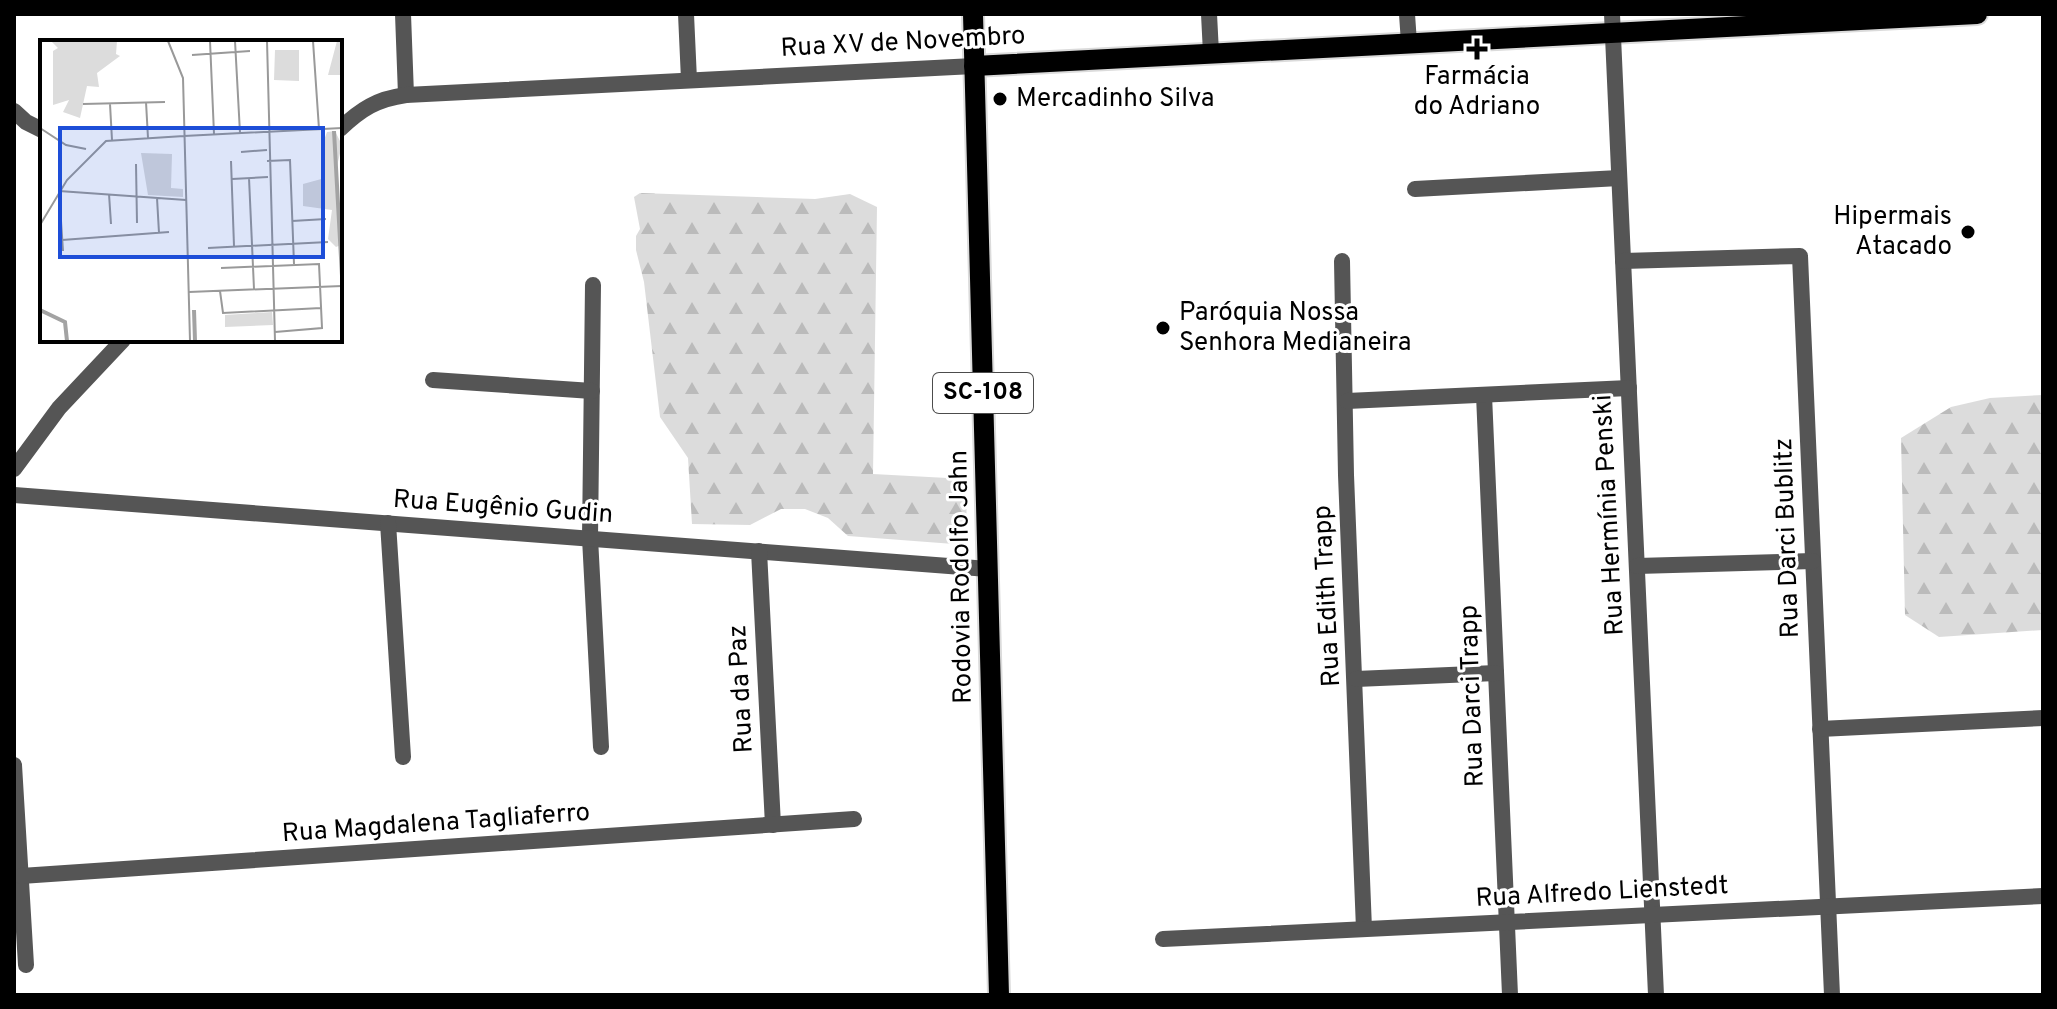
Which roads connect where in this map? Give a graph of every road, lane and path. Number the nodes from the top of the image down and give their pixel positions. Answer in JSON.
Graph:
{"nodes":[{"id":1,"x":403,"y":14,"type":"edge"},
{"id":2,"x":686,"y":14,"type":"edge"},
{"id":3,"x":973,"y":14,"type":"edge"},
{"id":4,"x":1209,"y":14,"type":"edge"},
{"id":5,"x":1407,"y":14,"type":"edge"},
{"id":6,"x":1977,"y":14,"type":"edge"},
{"id":7,"x":1613,"y":23,"type":"edge"},
{"id":8,"x":1409,"y":43,"type":"junction"},
{"id":9,"x":1211,"y":53,"type":"junction"},
{"id":10,"x":974,"y":66,"type":"junction"},
{"id":11,"x":689,"y":80,"type":"junction"},
{"id":12,"x":406,"y":95,"type":"junction"},
{"id":13,"x":14,"y":111,"type":"edge"},
{"id":14,"x":342,"y":127,"type":"edge"},
{"id":15,"x":40,"y":129,"type":"edge"},
{"id":16,"x":1619,"y":178,"type":"junction"},
{"id":17,"x":1415,"y":189,"type":"dead end"},
{"id":18,"x":1342,"y":261,"type":"dead end"},
{"id":19,"x":1623,"y":261,"type":"junction"},
{"id":20,"x":593,"y":285,"type":"dead end"},
{"id":21,"x":121,"y":342,"type":"edge"},
{"id":22,"x":433,"y":380,"type":"dead end"},
{"id":23,"x":1629,"y":388,"type":"junction"},
{"id":24,"x":592,"y":391,"type":"junction"},
{"id":25,"x":1484,"y":395,"type":"junction"},
{"id":26,"x":1347,"y":401,"type":"junction"},
{"id":27,"x":14,"y":469,"type":"edge"},
{"id":28,"x":14,"y":495,"type":"edge"},
{"id":29,"x":388,"y":523,"type":"junction"},
{"id":30,"x":590,"y":538,"type":"junction"},
{"id":31,"x":759,"y":551,"type":"junction"},
{"id":32,"x":1813,"y":561,"type":"junction"},
{"id":33,"x":1637,"y":566,"type":"junction"},
{"id":34,"x":988,"y":569,"type":"junction"},
{"id":35,"x":1496,"y":673,"type":"junction"},
{"id":36,"x":1356,"y":679,"type":"junction"},
{"id":37,"x":2043,"y":718,"type":"edge"},
{"id":38,"x":1820,"y":729,"type":"junction"},
{"id":39,"x":601,"y":747,"type":"dead end"},
{"id":40,"x":403,"y":757,"type":"dead end"},
{"id":41,"x":14,"y":765,"type":"edge"},
{"id":42,"x":854,"y":819,"type":"dead end"},
{"id":43,"x":773,"y":825,"type":"junction"},
{"id":44,"x":21,"y":876,"type":"junction"},
{"id":45,"x":2043,"y":896,"type":"edge"},
{"id":46,"x":1828,"y":906,"type":"junction"},
{"id":47,"x":1652,"y":915,"type":"junction"},
{"id":48,"x":1507,"y":922,"type":"junction"},
{"id":49,"x":1364,"y":929,"type":"junction"},
{"id":50,"x":1163,"y":939,"type":"dead end"},
{"id":51,"x":26,"y":965,"type":"dead end"},
{"id":52,"x":999,"y":995,"type":"edge"},
{"id":53,"x":1510,"y":995,"type":"edge"},
{"id":54,"x":1656,"y":995,"type":"edge"},
{"id":55,"x":1832,"y":995,"type":"edge"}],
"edges":[{"from":1,"to":12,"type":"street"},
{"from":2,"to":11,"type":"street"},
{"from":3,"to":10,"type":"main road","name":"Rodovia Rodolfo Jahn","number":"SC-108"},
{"from":4,"to":9,"type":"street"},
{"from":5,"to":8,"type":"street"},
{"from":6,"to":7,"type":"main road","name":"Rua XV de Novembro"},
{"from":7,"to":8,"type":"main road","name":"Rua XV de Novembro"},
{"from":7,"to":16,"type":"street","name":"Rua Hermínia Penski"},
{"from":8,"to":9,"type":"main road","name":"Rua XV de Novembro"},
{"from":9,"to":10,"type":"main road","name":"Rua XV de Novembro"},
{"from":10,"to":11,"type":"street","name":"Rua XV de Novembro"},
{"from":10,"to":34,"type":"main road","name":"Rodovia Rodolfo Jahn","number":"SC-108"},
{"from":11,"to":12,"type":"street","name":"Rua XV de Novembro"},
{"from":12,"to":14,"type":"street","name":"Rua XV de Novembro"},
{"from":13,"to":15,"type":"street"},
{"from":16,"to":17,"type":"street"},
{"from":16,"to":19,"type":"street","name":"Rua Hermínia Penski"},
{"from":18,"to":26,"type":"street","name":"Rua Edith Trapp"},
{"from":19,"to":23,"type":"street","name":"Rua Hermínia Penski"},
{"from":19,"to":32,"type":"street","name":"Rua Darci Bublitz"},
{"from":20,"to":24,"type":"street"},
{"from":21,"to":27,"type":"street"},
{"from":22,"to":24,"type":"street"},
{"from":23,"to":25,"type":"street"},
{"from":23,"to":33,"type":"street","name":"Rua Hermínia Penski"},
{"from":24,"to":30,"type":"street"},
{"from":25,"to":26,"type":"street"},
{"from":25,"to":35,"type":"street","name":"Rua Darci Trapp"},
{"from":26,"to":36,"type":"street","name":"Rua Edith Trapp"},
{"from":28,"to":29,"type":"street","name":"Rua Eugênio Gudin"},
{"from":29,"to":30,"type":"street","name":"Rua Eugênio Gudin"},
{"from":29,"to":40,"type":"street"},
{"from":30,"to":31,"type":"street","name":"Rua Eugênio Gudin"},
{"from":30,"to":39,"type":"street"},
{"from":31,"to":34,"type":"street","name":"Rua Eugênio Gudin"},
{"from":31,"to":43,"type":"street","name":"Rua da Paz"},
{"from":32,"to":33,"type":"street"},
{"from":32,"to":38,"type":"street","name":"Rua Darci Bublitz"},
{"from":33,"to":47,"type":"street","name":"Rua Hermínia Penski"},
{"from":34,"to":52,"type":"main road","name":"Rodovia Rodolfo Jahn","number":"SC-108"},
{"from":35,"to":36,"type":"street"},
{"from":35,"to":48,"type":"street","name":"Rua Darci Trapp"},
{"from":36,"to":49,"type":"street","name":"Rua Edith Trapp"},
{"from":37,"to":38,"type":"street"},
{"from":38,"to":46,"type":"street","name":"Rua Darci Bublitz"},
{"from":41,"to":44,"type":"street"},
{"from":42,"to":43,"type":"street","name":"Rua Magdalena Tagliaferro"},
{"from":43,"to":44,"type":"street","name":"Rua Magdalena Tagliaferro"},
{"from":44,"to":51,"type":"street"},
{"from":45,"to":46,"type":"street","name":"Rua Alfredo Lienstedt"},
{"from":46,"to":47,"type":"street","name":"Rua Alfredo Lienstedt"},
{"from":46,"to":55,"type":"street","name":"Rua Darci Bublitz"},
{"from":47,"to":48,"type":"street","name":"Rua Alfredo Lienstedt"},
{"from":47,"to":54,"type":"street","name":"Rua Hermínia Penski"},
{"from":48,"to":49,"type":"street","name":"Rua Alfredo Lienstedt"},
{"from":48,"to":53,"type":"street","name":"Rua Darci Trapp"},
{"from":49,"to":50,"type":"street","name":"Rua Alfredo Lienstedt"}]}
